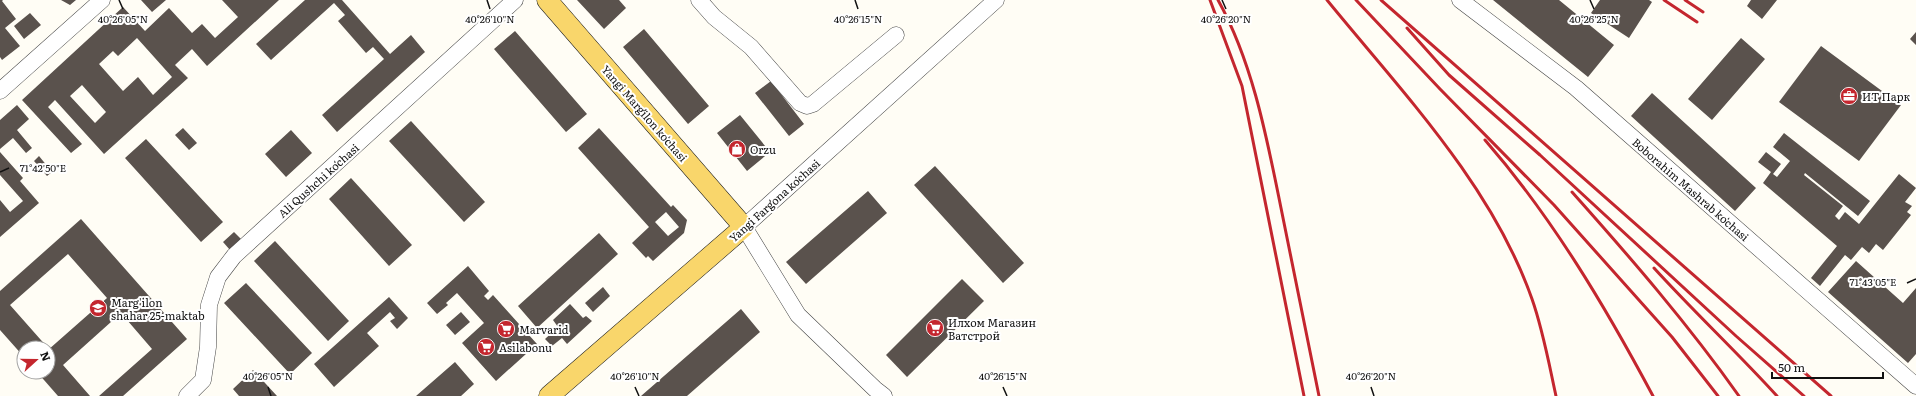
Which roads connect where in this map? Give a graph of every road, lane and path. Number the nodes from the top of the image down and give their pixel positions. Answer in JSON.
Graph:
{"nodes":[{"id":1,"x":102,"y":0,"type":"edge"},
{"id":2,"x":515,"y":0,"type":"edge"},
{"id":3,"x":547,"y":0,"type":"edge"},
{"id":4,"x":699,"y":0,"type":"edge"},
{"id":5,"x":996,"y":0,"type":"edge"},
{"id":6,"x":1460,"y":0,"type":"edge"},
{"id":7,"x":896,"y":35,"type":"dead end"},
{"id":8,"x":0,"y":91,"type":"edge"},
{"id":9,"x":744,"y":227,"type":"junction"},
{"id":10,"x":1916,"y":386,"type":"edge"},
{"id":11,"x":187,"y":396,"type":"edge"},
{"id":12,"x":549,"y":396,"type":"edge"},
{"id":13,"x":884,"y":396,"type":"edge"}],
"edges":[{"from":1,"to":8,"type":"street"},
{"from":2,"to":11,"type":"street","name":"Ali Qushchi koʻchasi"},
{"from":3,"to":9,"type":"main road","name":"Yangi Margʻilon koʻchasi"},
{"from":4,"to":7,"type":"street"},
{"from":5,"to":9,"type":"street","name":"Yangi Fargʻona koʻchasi"},
{"from":6,"to":10,"type":"street","name":"Boborahim Mashrab koʻchasi"},
{"from":9,"to":12,"type":"main road","name":"Yangi Fargʻona koʻchasi"},
{"from":9,"to":13,"type":"street"}]}
